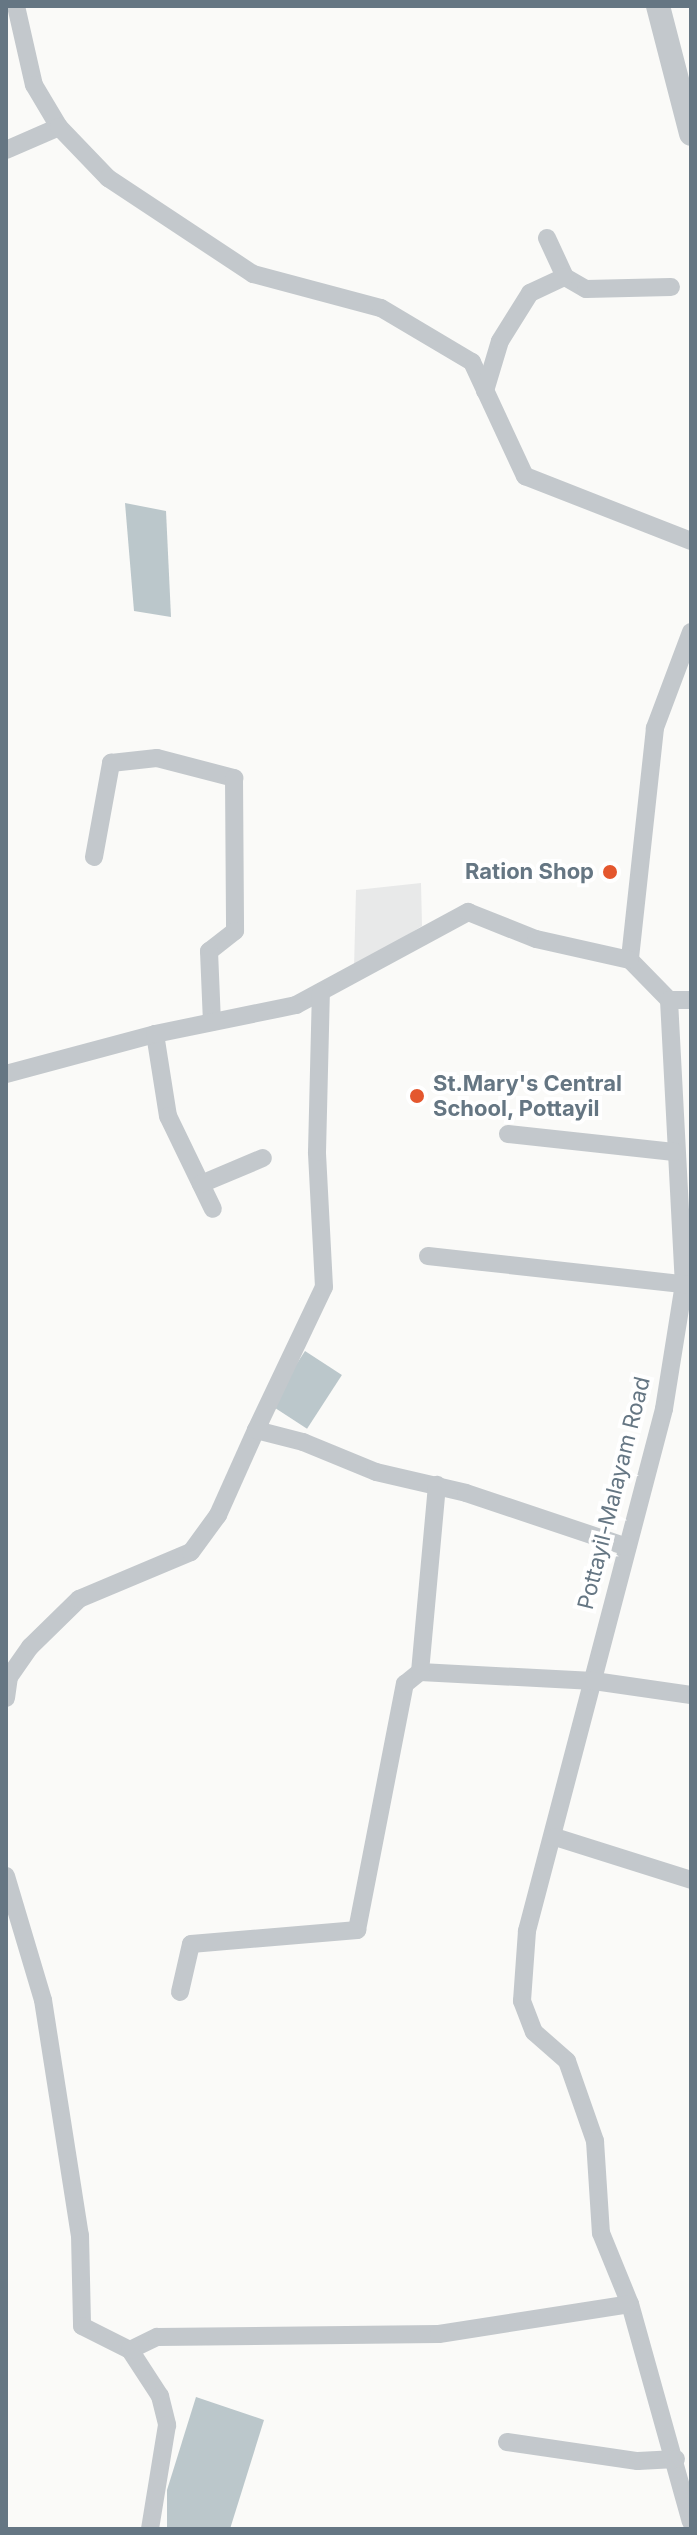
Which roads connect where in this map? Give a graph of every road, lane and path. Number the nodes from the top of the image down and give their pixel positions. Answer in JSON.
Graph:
{"nodes":[{"id":1,"x":16,"y":6,"type":"edge"},
{"id":2,"x":658,"y":6,"type":"edge"},
{"id":3,"x":684,"y":80,"type":"edge"},
{"id":4,"x":59,"y":127,"type":"junction"},
{"id":5,"x":691,"y":134,"type":"edge"},
{"id":6,"x":6,"y":150,"type":"edge"},
{"id":7,"x":547,"y":238,"type":"dead end"},
{"id":8,"x":565,"y":277,"type":"junction"},
{"id":9,"x":671,"y":287,"type":"dead end"},
{"id":10,"x":485,"y":391,"type":"junction"},
{"id":11,"x":691,"y":541,"type":"edge"},
{"id":12,"x":690,"y":643,"type":"edge"},
{"id":13,"x":94,"y":857,"type":"dead end"},
{"id":14,"x":630,"y":960,"type":"junction"},
{"id":15,"x":321,"y":992,"type":"junction"},
{"id":16,"x":669,"y":1000,"type":"junction"},
{"id":17,"x":691,"y":1000,"type":"edge"},
{"id":18,"x":212,"y":1022,"type":"junction"},
{"id":19,"x":155,"y":1034,"type":"junction"},
{"id":20,"x":6,"y":1074,"type":"edge"},
{"id":21,"x":508,"y":1134,"type":"dead end"},
{"id":22,"x":674,"y":1152,"type":"junction"},
{"id":23,"x":263,"y":1158,"type":"dead end"},
{"id":24,"x":201,"y":1184,"type":"junction"},
{"id":25,"x":213,"y":1209,"type":"dead end"},
{"id":26,"x":428,"y":1256,"type":"dead end"},
{"id":27,"x":687,"y":1284,"type":"edge"},
{"id":28,"x":256,"y":1430,"type":"junction"},
{"id":29,"x":437,"y":1485,"type":"junction"},
{"id":30,"x":627,"y":1547,"type":"junction"},
{"id":31,"x":420,"y":1672,"type":"junction"},
{"id":32,"x":594,"y":1681,"type":"junction"},
{"id":33,"x":691,"y":1695,"type":"edge"},
{"id":34,"x":6,"y":1698,"type":"edge"},
{"id":35,"x":555,"y":1837,"type":"junction"},
{"id":36,"x":6,"y":1876,"type":"edge"},
{"id":37,"x":691,"y":1880,"type":"edge"},
{"id":38,"x":180,"y":1992,"type":"dead end"},
{"id":39,"x":630,"y":2304,"type":"junction"},
{"id":40,"x":130,"y":2350,"type":"junction"},
{"id":41,"x":507,"y":2442,"type":"dead end"},
{"id":42,"x":676,"y":2459,"type":"junction"},
{"id":43,"x":691,"y":2522,"type":"edge"},
{"id":44,"x":150,"y":2529,"type":"edge"}],
"edges":[{"from":1,"to":4,"type":"street"},
{"from":2,"to":3,"type":"street"},
{"from":3,"to":5,"type":"street"},
{"from":4,"to":6,"type":"street"},
{"from":4,"to":10,"type":"street"},
{"from":7,"to":8,"type":"street"},
{"from":8,"to":9,"type":"street"},
{"from":8,"to":10,"type":"street"},
{"from":10,"to":11,"type":"street"},
{"from":12,"to":14,"type":"street"},
{"from":13,"to":18,"type":"street"},
{"from":14,"to":15,"type":"street"},
{"from":14,"to":16,"type":"street"},
{"from":15,"to":18,"type":"street"},
{"from":15,"to":28,"type":"street"},
{"from":16,"to":17,"type":"street"},
{"from":16,"to":22,"type":"street","name":"Pottayil-Malayam Road"},
{"from":18,"to":19,"type":"street"},
{"from":19,"to":20,"type":"street"},
{"from":19,"to":24,"type":"street"},
{"from":21,"to":22,"type":"street"},
{"from":22,"to":27,"type":"street","name":"Pottayil-Malayam Road"},
{"from":23,"to":24,"type":"street"},
{"from":24,"to":25,"type":"street"},
{"from":26,"to":27,"type":"street"},
{"from":27,"to":30,"type":"street","name":"Pottayil-Malayam Road"},
{"from":28,"to":29,"type":"street"},
{"from":28,"to":34,"type":"street"},
{"from":29,"to":30,"type":"street"},
{"from":29,"to":31,"type":"street"},
{"from":30,"to":32,"type":"street","name":"Pottayil-Malayam Road"},
{"from":31,"to":32,"type":"street"},
{"from":31,"to":38,"type":"street"},
{"from":32,"to":33,"type":"street"},
{"from":32,"to":35,"type":"street","name":"Pottayil-Malayam Road"},
{"from":35,"to":37,"type":"street"},
{"from":35,"to":39,"type":"street","name":"Pottayil-Malayam Road"},
{"from":36,"to":40,"type":"street"},
{"from":39,"to":40,"type":"street"},
{"from":39,"to":42,"type":"street","name":"Pottayil-Malayam Road"},
{"from":40,"to":44,"type":"street"},
{"from":41,"to":42,"type":"street"},
{"from":42,"to":43,"type":"street","name":"Pottayil-Malayam Road"}]}
